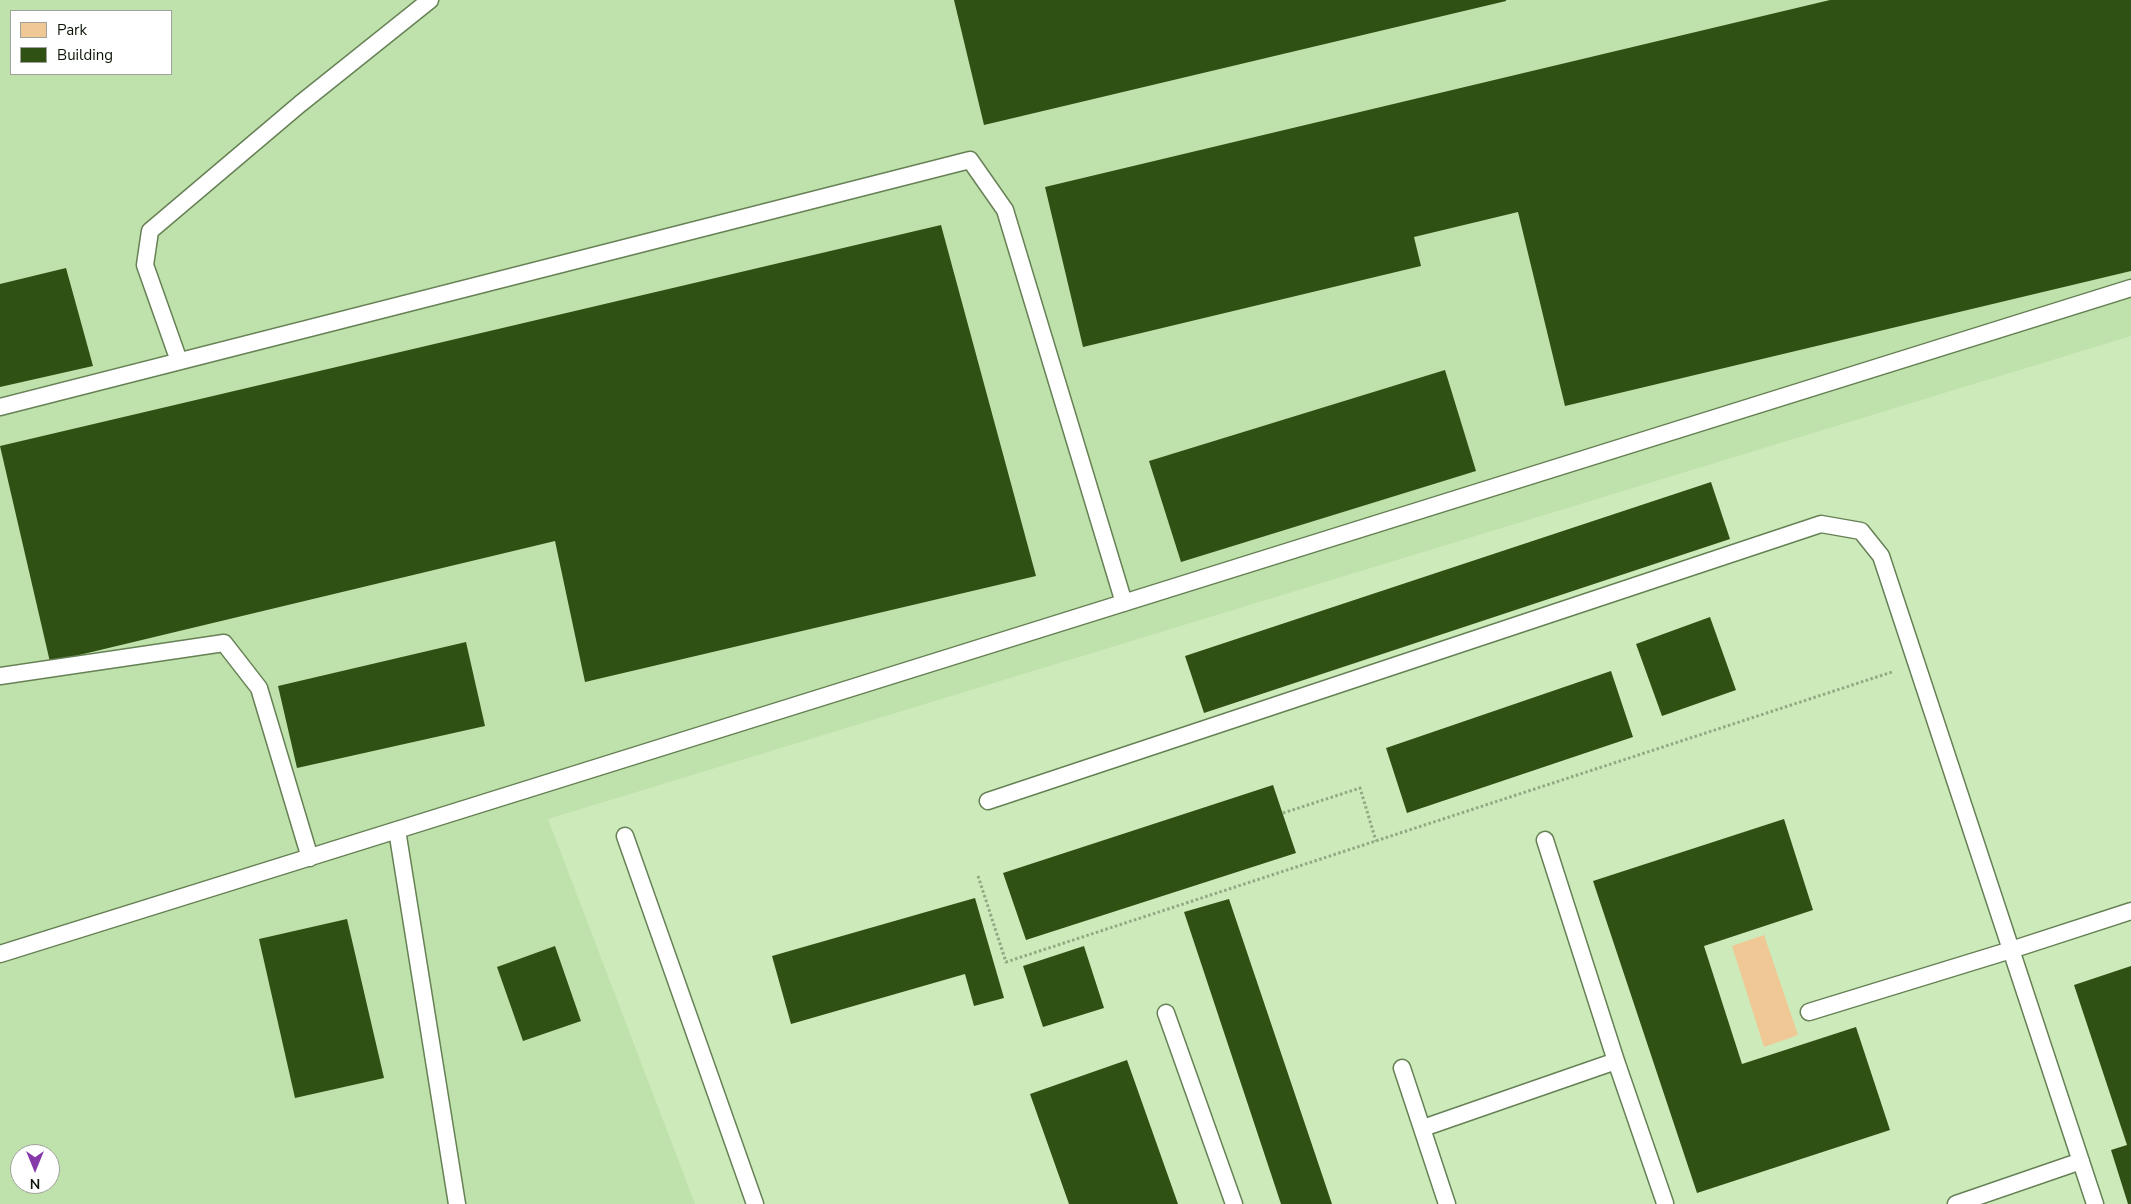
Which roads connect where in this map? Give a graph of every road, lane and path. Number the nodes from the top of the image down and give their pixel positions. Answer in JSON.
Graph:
{"nodes":[{"id":1,"x":430,"y":0,"type":"edge"},
{"id":2,"x":2131,"y":288,"type":"edge"},
{"id":3,"x":178,"y":361,"type":"junction"},
{"id":4,"x":0,"y":406,"type":"edge"},
{"id":5,"x":1124,"y":603,"type":"junction"},
{"id":6,"x":1916,"y":664,"type":"junction"},
{"id":7,"x":0,"y":676,"type":"edge"},
{"id":8,"x":988,"y":801,"type":"dead end"},
{"id":9,"x":1283,"y":813,"type":"dead end"},
{"id":10,"x":397,"y":830,"type":"junction"},
{"id":11,"x":625,"y":836,"type":"dead end"},
{"id":12,"x":1545,"y":840,"type":"dead end"},
{"id":13,"x":1376,"y":841,"type":"junction"},
{"id":14,"x":310,"y":858,"type":"junction"},
{"id":15,"x":978,"y":876,"type":"dead end"},
{"id":16,"x":2131,"y":911,"type":"edge"},
{"id":17,"x":2011,"y":950,"type":"junction"},
{"id":18,"x":0,"y":954,"type":"edge"},
{"id":19,"x":1809,"y":1012,"type":"dead end"},
{"id":20,"x":1166,"y":1013,"type":"dead end"},
{"id":21,"x":1616,"y":1061,"type":"junction"},
{"id":22,"x":1402,"y":1068,"type":"dead end"},
{"id":23,"x":1423,"y":1128,"type":"junction"},
{"id":24,"x":2081,"y":1161,"type":"junction"},
{"id":25,"x":1665,"y":1203,"type":"edge"},
{"id":26,"x":457,"y":1204,"type":"edge"},
{"id":27,"x":755,"y":1204,"type":"edge"},
{"id":28,"x":1234,"y":1204,"type":"edge"},
{"id":29,"x":1447,"y":1204,"type":"edge"},
{"id":30,"x":1956,"y":1204,"type":"edge"},
{"id":31,"x":2095,"y":1204,"type":"edge"}],
"edges":[{"from":1,"to":3,"type":"lane"},
{"from":2,"to":5,"type":"lane"},
{"from":3,"to":4,"type":"lane"},
{"from":3,"to":5,"type":"lane"},
{"from":5,"to":10,"type":"lane"},
{"from":6,"to":8,"type":"lane"},
{"from":6,"to":13,"type":"path"},
{"from":6,"to":17,"type":"lane"},
{"from":7,"to":14,"type":"lane"},
{"from":9,"to":13,"type":"path"},
{"from":10,"to":14,"type":"lane"},
{"from":10,"to":26,"type":"lane"},
{"from":11,"to":27,"type":"lane"},
{"from":12,"to":21,"type":"lane"},
{"from":13,"to":15,"type":"path"},
{"from":14,"to":18,"type":"lane"},
{"from":16,"to":17,"type":"lane"},
{"from":17,"to":19,"type":"lane"},
{"from":17,"to":24,"type":"lane"},
{"from":20,"to":28,"type":"lane"},
{"from":21,"to":23,"type":"lane"},
{"from":21,"to":25,"type":"lane"},
{"from":22,"to":23,"type":"lane"},
{"from":23,"to":29,"type":"lane"},
{"from":24,"to":30,"type":"lane"},
{"from":24,"to":31,"type":"lane"}]}
